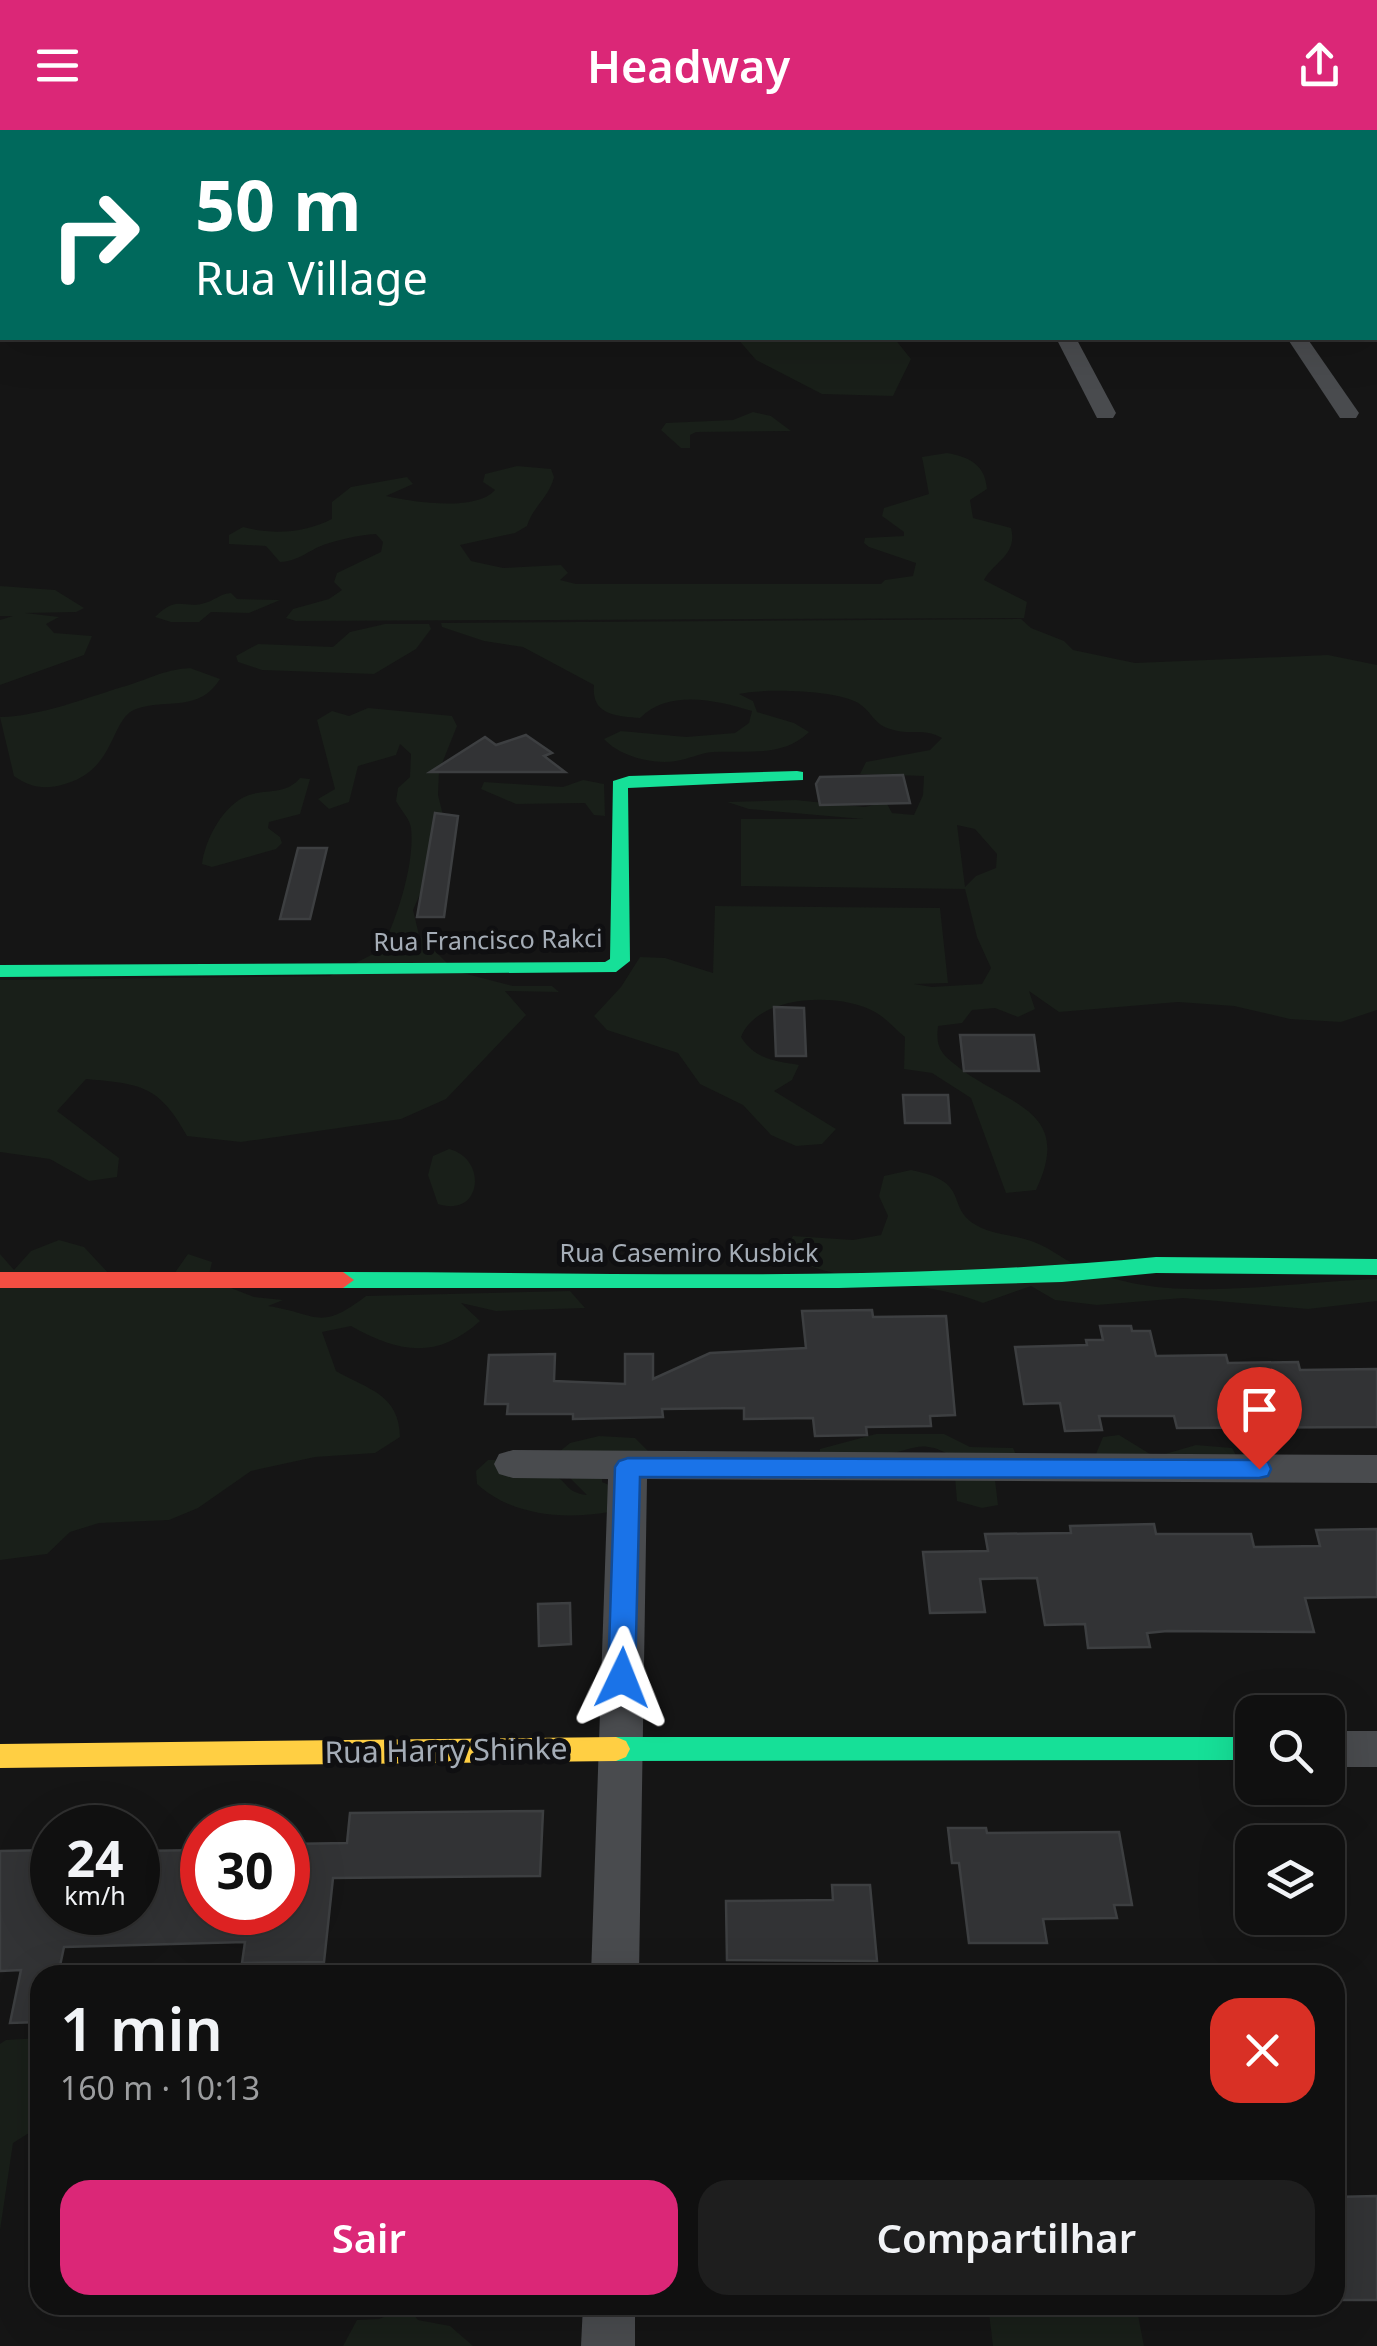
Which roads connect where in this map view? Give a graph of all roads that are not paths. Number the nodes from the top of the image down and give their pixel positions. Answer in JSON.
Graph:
{"nodes":[{"id":1,"x":1067,"y":340,"type":"edge"},
{"id":2,"x":1298,"y":340,"type":"edge"},
{"id":3,"x":1105,"y":413,"type":"dead end"},
{"id":4,"x":1348,"y":413,"type":"dead end"},
{"id":5,"x":796,"y":776,"type":"dead end"},
{"id":6,"x":0,"y":971,"type":"edge"},
{"id":7,"x":1377,"y":1266,"type":"edge"},
{"id":8,"x":0,"y":1280,"type":"edge"},
{"id":9,"x":514,"y":1464,"type":"dead end"},
{"id":10,"x":628,"y":1467,"type":"junction"},
{"id":11,"x":1377,"y":1469,"type":"edge"},
{"id":12,"x":620,"y":1749,"type":"junction"},
{"id":13,"x":1235,"y":1749,"type":"edge"},
{"id":14,"x":1345,"y":1749,"type":"edge"},
{"id":15,"x":1377,"y":1749,"type":"edge"},
{"id":16,"x":0,"y":1756,"type":"edge"},
{"id":17,"x":615,"y":1965,"type":"edge"},
{"id":18,"x":609,"y":2315,"type":"edge"},
{"id":19,"x":608,"y":2346,"type":"edge"}],
"edges":[{"from":1,"to":3,"type":"street"},
{"from":2,"to":4,"type":"street"},
{"from":5,"to":6,"type":"street","name":"Rua Francisco Rakci"},
{"from":7,"to":8,"type":"street","name":"Rua Casemiro Kusbick"},
{"from":9,"to":10,"type":"street"},
{"from":10,"to":11,"type":"street"},
{"from":10,"to":12,"type":"street"},
{"from":12,"to":13,"type":"street","name":"Rua Harry Shinke"},
{"from":12,"to":16,"type":"street","name":"Rua Harry Shinke"},
{"from":12,"to":17,"type":"street"},
{"from":14,"to":15,"type":"street"},
{"from":18,"to":19,"type":"street"}]}
